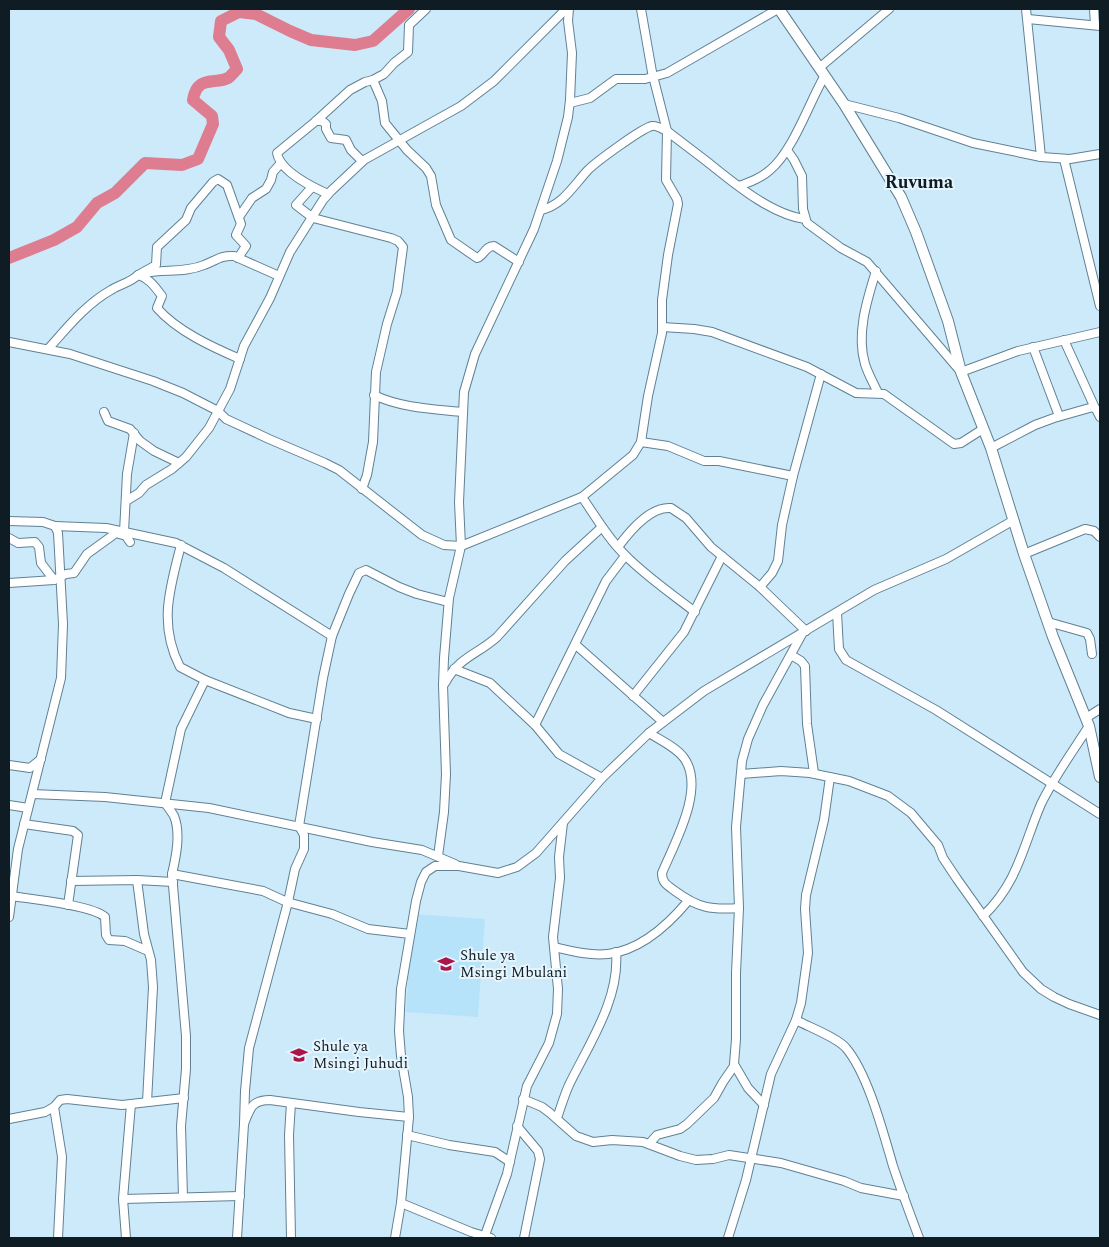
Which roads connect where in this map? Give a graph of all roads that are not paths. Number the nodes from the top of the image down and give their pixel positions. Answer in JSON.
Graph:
{"nodes":[{"id":1,"x":426,"y":9,"type":"edge"},
{"id":2,"x":568,"y":9,"type":"edge"},
{"id":3,"x":641,"y":9,"type":"edge"},
{"id":4,"x":779,"y":9,"type":"edge"},
{"id":5,"x":890,"y":9,"type":"edge"},
{"id":6,"x":1026,"y":9,"type":"edge"},
{"id":7,"x":1094,"y":9,"type":"edge"},
{"id":8,"x":1028,"y":19,"type":"junction"},
{"id":9,"x":1098,"y":25,"type":"edge"},
{"id":10,"x":822,"y":72,"type":"junction"},
{"id":11,"x":653,"y":77,"type":"junction"},
{"id":12,"x":373,"y":80,"type":"junction"},
{"id":13,"x":570,"y":103,"type":"junction"},
{"id":14,"x":844,"y":104,"type":"junction"},
{"id":15,"x":316,"y":121,"type":"junction"},
{"id":16,"x":666,"y":132,"type":"junction"},
{"id":17,"x":399,"y":140,"type":"junction"},
{"id":18,"x":787,"y":150,"type":"junction"},
{"id":19,"x":1100,"y":154,"type":"edge"},
{"id":20,"x":1041,"y":157,"type":"junction"},
{"id":21,"x":1064,"y":159,"type":"junction"},
{"id":22,"x":362,"y":161,"type":"junction"},
{"id":23,"x":281,"y":163,"type":"junction"},
{"id":24,"x":739,"y":186,"type":"junction"},
{"id":25,"x":312,"y":187,"type":"junction"},
{"id":26,"x":328,"y":194,"type":"junction"},
{"id":27,"x":541,"y":210,"type":"junction"},
{"id":28,"x":239,"y":217,"type":"junction"},
{"id":29,"x":313,"y":218,"type":"junction"},
{"id":30,"x":805,"y":219,"type":"junction"},
{"id":31,"x":238,"y":258,"type":"junction"},
{"id":32,"x":519,"y":262,"type":"junction"},
{"id":33,"x":876,"y":271,"type":"junction"},
{"id":34,"x":138,"y":275,"type":"junction"},
{"id":35,"x":279,"y":276,"type":"junction"},
{"id":36,"x":1100,"y":306,"type":"edge"},
{"id":37,"x":662,"y":327,"type":"junction"},
{"id":38,"x":1100,"y":332,"type":"edge"},
{"id":39,"x":1064,"y":340,"type":"junction"},
{"id":40,"x":9,"y":342,"type":"edge"},
{"id":41,"x":1033,"y":347,"type":"junction"},
{"id":42,"x":48,"y":349,"type":"junction"},
{"id":43,"x":240,"y":359,"type":"junction"},
{"id":44,"x":961,"y":372,"type":"junction"},
{"id":45,"x":821,"y":374,"type":"junction"},
{"id":46,"x":878,"y":393,"type":"junction"},
{"id":47,"x":374,"y":395,"type":"junction"},
{"id":48,"x":1095,"y":408,"type":"junction"},
{"id":49,"x":218,"y":411,"type":"junction"},
{"id":50,"x":104,"y":412,"type":"dead end"},
{"id":51,"x":463,"y":412,"type":"junction"},
{"id":52,"x":1059,"y":416,"type":"junction"},
{"id":53,"x":1100,"y":417,"type":"edge"},
{"id":54,"x":983,"y":429,"type":"junction"},
{"id":55,"x":134,"y":433,"type":"junction"},
{"id":56,"x":641,"y":442,"type":"junction"},
{"id":57,"x":991,"y":448,"type":"junction"},
{"id":58,"x":178,"y":463,"type":"junction"},
{"id":59,"x":793,"y":476,"type":"junction"},
{"id":60,"x":362,"y":489,"type":"junction"},
{"id":61,"x":582,"y":497,"type":"junction"},
{"id":62,"x":126,"y":501,"type":"junction"},
{"id":63,"x":1014,"y":520,"type":"junction"},
{"id":64,"x":9,"y":521,"type":"edge"},
{"id":65,"x":55,"y":526,"type":"junction"},
{"id":66,"x":602,"y":527,"type":"junction"},
{"id":67,"x":124,"y":532,"type":"junction"},
{"id":68,"x":1100,"y":537,"type":"edge"},
{"id":69,"x":9,"y":538,"type":"edge"},
{"id":70,"x":130,"y":542,"type":"dead end"},
{"id":71,"x":181,"y":545,"type":"junction"},
{"id":72,"x":461,"y":546,"type":"junction"},
{"id":73,"x":618,"y":547,"type":"junction"},
{"id":74,"x":1024,"y":554,"type":"junction"},
{"id":75,"x":625,"y":556,"type":"junction"},
{"id":76,"x":722,"y":556,"type":"junction"},
{"id":77,"x":57,"y":579,"type":"junction"},
{"id":78,"x":9,"y":583,"type":"edge"},
{"id":79,"x":760,"y":587,"type":"junction"},
{"id":80,"x":448,"y":602,"type":"junction"},
{"id":81,"x":695,"y":612,"type":"junction"},
{"id":82,"x":837,"y":613,"type":"junction"},
{"id":83,"x":1048,"y":622,"type":"junction"},
{"id":84,"x":804,"y":632,"type":"junction"},
{"id":85,"x":332,"y":636,"type":"junction"},
{"id":86,"x":576,"y":645,"type":"junction"},
{"id":87,"x":1092,"y":654,"type":"dead end"},
{"id":88,"x":791,"y":655,"type":"junction"},
{"id":89,"x":454,"y":668,"type":"junction"},
{"id":90,"x":204,"y":680,"type":"junction"},
{"id":91,"x":443,"y":685,"type":"junction"},
{"id":92,"x":633,"y":696,"type":"junction"},
{"id":93,"x":1100,"y":709,"type":"edge"},
{"id":94,"x":317,"y":719,"type":"junction"},
{"id":95,"x":663,"y":722,"type":"junction"},
{"id":96,"x":1088,"y":722,"type":"junction"},
{"id":97,"x":535,"y":725,"type":"junction"},
{"id":98,"x":649,"y":733,"type":"junction"},
{"id":99,"x":41,"y":759,"type":"junction"},
{"id":100,"x":9,"y":765,"type":"edge"},
{"id":101,"x":814,"y":773,"type":"junction"},
{"id":102,"x":741,"y":774,"type":"junction"},
{"id":103,"x":830,"y":777,"type":"junction"},
{"id":104,"x":1100,"y":777,"type":"edge"},
{"id":105,"x":602,"y":778,"type":"junction"},
{"id":106,"x":1052,"y":784,"type":"junction"},
{"id":107,"x":32,"y":794,"type":"junction"},
{"id":108,"x":165,"y":803,"type":"junction"},
{"id":109,"x":9,"y":805,"type":"edge"},
{"id":110,"x":28,"y":808,"type":"junction"},
{"id":111,"x":1100,"y":814,"type":"edge"},
{"id":112,"x":563,"y":823,"type":"junction"},
{"id":113,"x":24,"y":824,"type":"junction"},
{"id":114,"x":299,"y":826,"type":"junction"},
{"id":115,"x":438,"y":856,"type":"junction"},
{"id":116,"x":459,"y":866,"type":"junction"},
{"id":117,"x":173,"y":878,"type":"junction"},
{"id":118,"x":137,"y":880,"type":"junction"},
{"id":119,"x":72,"y":881,"type":"junction"},
{"id":120,"x":688,"y":900,"type":"junction"},
{"id":121,"x":10,"y":901,"type":"edge"},
{"id":122,"x":288,"y":902,"type":"junction"},
{"id":123,"x":68,"y":905,"type":"junction"},
{"id":124,"x":739,"y":908,"type":"junction"},
{"id":125,"x":984,"y":916,"type":"junction"},
{"id":126,"x":9,"y":917,"type":"edge"},
{"id":127,"x":410,"y":934,"type":"junction"},
{"id":128,"x":554,"y":947,"type":"junction"},
{"id":129,"x":148,"y":951,"type":"junction"},
{"id":130,"x":616,"y":952,"type":"junction"},
{"id":131,"x":1100,"y":1015,"type":"edge"},
{"id":132,"x":796,"y":1020,"type":"junction"},
{"id":133,"x":734,"y":1066,"type":"junction"},
{"id":134,"x":184,"y":1098,"type":"junction"},
{"id":135,"x":522,"y":1099,"type":"junction"},
{"id":136,"x":147,"y":1102,"type":"junction"},
{"id":137,"x":291,"y":1103,"type":"junction"},
{"id":138,"x":131,"y":1104,"type":"junction"},
{"id":139,"x":764,"y":1105,"type":"junction"},
{"id":140,"x":54,"y":1107,"type":"junction"},
{"id":141,"x":409,"y":1117,"type":"junction"},
{"id":142,"x":558,"y":1118,"type":"junction"},
{"id":143,"x":9,"y":1119,"type":"edge"},
{"id":144,"x":244,"y":1124,"type":"junction"},
{"id":145,"x":517,"y":1126,"type":"junction"},
{"id":146,"x":407,"y":1136,"type":"junction"},
{"id":147,"x":649,"y":1144,"type":"junction"},
{"id":148,"x":751,"y":1158,"type":"junction"},
{"id":149,"x":510,"y":1162,"type":"junction"},
{"id":150,"x":240,"y":1196,"type":"junction"},
{"id":151,"x":904,"y":1196,"type":"junction"},
{"id":152,"x":183,"y":1197,"type":"junction"},
{"id":153,"x":123,"y":1199,"type":"junction"},
{"id":154,"x":400,"y":1203,"type":"junction"},
{"id":155,"x":58,"y":1238,"type":"edge"},
{"id":156,"x":126,"y":1238,"type":"edge"},
{"id":157,"x":237,"y":1238,"type":"edge"},
{"id":158,"x":291,"y":1238,"type":"edge"},
{"id":159,"x":395,"y":1238,"type":"edge"},
{"id":160,"x":486,"y":1238,"type":"edge"},
{"id":161,"x":524,"y":1238,"type":"edge"},
{"id":162,"x":728,"y":1238,"type":"edge"},
{"id":163,"x":919,"y":1238,"type":"edge"}],
"edges":[{"from":1,"to":12,"type":"street"},
{"from":2,"to":13,"type":"street"},
{"from":2,"to":17,"type":"street"},
{"from":3,"to":11,"type":"street"},
{"from":4,"to":10,"type":"street"},
{"from":4,"to":11,"type":"street"},
{"from":5,"to":10,"type":"street"},
{"from":6,"to":8,"type":"street"},
{"from":7,"to":9,"type":"street"},
{"from":8,"to":9,"type":"street"},
{"from":8,"to":20,"type":"street"},
{"from":10,"to":14,"type":"street"},
{"from":10,"to":18,"type":"street"},
{"from":11,"to":13,"type":"street"},
{"from":11,"to":16,"type":"street"},
{"from":12,"to":15,"type":"street"},
{"from":12,"to":17,"type":"street"},
{"from":13,"to":27,"type":"street"},
{"from":14,"to":20,"type":"street"},
{"from":14,"to":44,"type":"street"},
{"from":15,"to":22,"type":"street"},
{"from":15,"to":23,"type":"street"},
{"from":16,"to":24,"type":"street"},
{"from":16,"to":27,"type":"street"},
{"from":16,"to":37,"type":"street"},
{"from":17,"to":22,"type":"street"},
{"from":17,"to":32,"type":"street"},
{"from":18,"to":24,"type":"street"},
{"from":18,"to":30,"type":"street"},
{"from":19,"to":21,"type":"street"},
{"from":20,"to":21,"type":"street"},
{"from":21,"to":36,"type":"street"},
{"from":22,"to":26,"type":"street"},
{"from":23,"to":25,"type":"street"},
{"from":23,"to":28,"type":"street"},
{"from":24,"to":30,"type":"street"},
{"from":25,"to":26,"type":"street"},
{"from":25,"to":29,"type":"street"},
{"from":26,"to":29,"type":"street"},
{"from":27,"to":32,"type":"street"},
{"from":28,"to":31,"type":"street"},
{"from":28,"to":34,"type":"street"},
{"from":29,"to":35,"type":"street"},
{"from":29,"to":47,"type":"street"},
{"from":30,"to":33,"type":"street"},
{"from":31,"to":34,"type":"street"},
{"from":31,"to":35,"type":"street"},
{"from":32,"to":51,"type":"street"},
{"from":33,"to":44,"type":"street"},
{"from":33,"to":46,"type":"street"},
{"from":34,"to":42,"type":"street"},
{"from":34,"to":43,"type":"street"},
{"from":35,"to":43,"type":"street"},
{"from":37,"to":45,"type":"street"},
{"from":37,"to":56,"type":"street"},
{"from":38,"to":39,"type":"street"},
{"from":39,"to":41,"type":"street"},
{"from":39,"to":48,"type":"street"},
{"from":40,"to":42,"type":"street"},
{"from":41,"to":44,"type":"street"},
{"from":41,"to":52,"type":"street"},
{"from":42,"to":49,"type":"street"},
{"from":43,"to":49,"type":"street"},
{"from":44,"to":54,"type":"street"},
{"from":45,"to":46,"type":"street"},
{"from":45,"to":59,"type":"street"},
{"from":46,"to":54,"type":"street"},
{"from":47,"to":51,"type":"street"},
{"from":47,"to":60,"type":"street"},
{"from":48,"to":52,"type":"street"},
{"from":48,"to":53,"type":"street"},
{"from":49,"to":58,"type":"street"},
{"from":49,"to":60,"type":"street"},
{"from":50,"to":55,"type":"street"},
{"from":51,"to":72,"type":"street"},
{"from":52,"to":57,"type":"street"},
{"from":54,"to":57,"type":"street"},
{"from":55,"to":58,"type":"street"},
{"from":55,"to":62,"type":"street"},
{"from":56,"to":59,"type":"street"},
{"from":56,"to":61,"type":"street"},
{"from":57,"to":63,"type":"street"},
{"from":58,"to":62,"type":"street"},
{"from":59,"to":79,"type":"street"},
{"from":60,"to":72,"type":"street"},
{"from":61,"to":66,"type":"street"},
{"from":61,"to":72,"type":"street"},
{"from":62,"to":67,"type":"street"},
{"from":63,"to":74,"type":"street"},
{"from":63,"to":82,"type":"street"},
{"from":64,"to":65,"type":"street"},
{"from":65,"to":67,"type":"street"},
{"from":65,"to":77,"type":"street"},
{"from":66,"to":73,"type":"street"},
{"from":66,"to":89,"type":"street"},
{"from":67,"to":71,"type":"street"},
{"from":68,"to":74,"type":"street"},
{"from":69,"to":77,"type":"street"},
{"from":70,"to":77,"type":"street"},
{"from":71,"to":85,"type":"street"},
{"from":71,"to":90,"type":"street"},
{"from":72,"to":80,"type":"street"},
{"from":73,"to":75,"type":"street"},
{"from":73,"to":76,"type":"street"},
{"from":74,"to":83,"type":"street"},
{"from":75,"to":81,"type":"street"},
{"from":75,"to":86,"type":"street"},
{"from":76,"to":79,"type":"street"},
{"from":76,"to":81,"type":"street"},
{"from":77,"to":78,"type":"street"},
{"from":77,"to":99,"type":"street"},
{"from":79,"to":84,"type":"street"},
{"from":80,"to":85,"type":"street"},
{"from":80,"to":91,"type":"street"},
{"from":81,"to":92,"type":"street"},
{"from":82,"to":84,"type":"street"},
{"from":82,"to":106,"type":"street"},
{"from":83,"to":87,"type":"street"},
{"from":83,"to":96,"type":"street"},
{"from":84,"to":88,"type":"street"},
{"from":84,"to":95,"type":"street"},
{"from":85,"to":94,"type":"street"},
{"from":86,"to":92,"type":"street"},
{"from":86,"to":97,"type":"street"},
{"from":88,"to":101,"type":"street"},
{"from":88,"to":102,"type":"street"},
{"from":89,"to":91,"type":"street"},
{"from":89,"to":97,"type":"street"},
{"from":90,"to":94,"type":"street"},
{"from":90,"to":108,"type":"street"},
{"from":91,"to":115,"type":"street"},
{"from":92,"to":95,"type":"street"},
{"from":93,"to":96,"type":"street"},
{"from":94,"to":114,"type":"street"},
{"from":95,"to":98,"type":"street"},
{"from":96,"to":104,"type":"street"},
{"from":96,"to":106,"type":"street"},
{"from":97,"to":105,"type":"street"},
{"from":98,"to":105,"type":"street"},
{"from":98,"to":120,"type":"street"},
{"from":99,"to":100,"type":"street"},
{"from":99,"to":107,"type":"street"},
{"from":101,"to":102,"type":"street"},
{"from":101,"to":103,"type":"street"},
{"from":102,"to":124,"type":"street"},
{"from":103,"to":125,"type":"street"},
{"from":103,"to":132,"type":"street"},
{"from":105,"to":112,"type":"street"},
{"from":106,"to":111,"type":"street"},
{"from":106,"to":125,"type":"street"},
{"from":107,"to":108,"type":"street"},
{"from":107,"to":110,"type":"street"},
{"from":108,"to":114,"type":"street"},
{"from":108,"to":117,"type":"street"},
{"from":109,"to":110,"type":"street"},
{"from":110,"to":113,"type":"street"},
{"from":112,"to":116,"type":"street"},
{"from":112,"to":128,"type":"street"},
{"from":113,"to":119,"type":"street"},
{"from":113,"to":121,"type":"street"},
{"from":114,"to":115,"type":"street"},
{"from":114,"to":122,"type":"street"},
{"from":115,"to":116,"type":"street"},
{"from":116,"to":127,"type":"street"},
{"from":117,"to":118,"type":"street"},
{"from":117,"to":122,"type":"street"},
{"from":117,"to":134,"type":"street"},
{"from":118,"to":119,"type":"street"},
{"from":118,"to":129,"type":"street"},
{"from":119,"to":123,"type":"street"},
{"from":120,"to":124,"type":"street"},
{"from":120,"to":130,"type":"street"},
{"from":121,"to":123,"type":"street"},
{"from":121,"to":126,"type":"street"},
{"from":122,"to":127,"type":"street"},
{"from":122,"to":144,"type":"street"},
{"from":123,"to":129,"type":"street"},
{"from":124,"to":133,"type":"street"},
{"from":125,"to":131,"type":"street"},
{"from":127,"to":141,"type":"street"},
{"from":128,"to":130,"type":"street"},
{"from":128,"to":135,"type":"street"},
{"from":129,"to":136,"type":"street"},
{"from":130,"to":142,"type":"street"},
{"from":132,"to":139,"type":"street"},
{"from":132,"to":151,"type":"street"},
{"from":133,"to":139,"type":"street"},
{"from":133,"to":147,"type":"street"},
{"from":134,"to":136,"type":"street"},
{"from":134,"to":152,"type":"street"},
{"from":135,"to":142,"type":"street"},
{"from":135,"to":145,"type":"street"},
{"from":136,"to":138,"type":"street"},
{"from":137,"to":141,"type":"street"},
{"from":137,"to":144,"type":"street"},
{"from":137,"to":158,"type":"street"},
{"from":138,"to":140,"type":"street"},
{"from":138,"to":153,"type":"street"},
{"from":139,"to":148,"type":"street"},
{"from":140,"to":143,"type":"street"},
{"from":140,"to":155,"type":"street"},
{"from":141,"to":146,"type":"street"},
{"from":142,"to":147,"type":"street"},
{"from":144,"to":150,"type":"street"},
{"from":145,"to":149,"type":"street"},
{"from":145,"to":161,"type":"street"},
{"from":146,"to":149,"type":"street"},
{"from":146,"to":154,"type":"street"},
{"from":147,"to":148,"type":"street"},
{"from":148,"to":151,"type":"street"},
{"from":148,"to":162,"type":"street"},
{"from":149,"to":160,"type":"street"},
{"from":150,"to":152,"type":"street"},
{"from":150,"to":157,"type":"street"},
{"from":151,"to":163,"type":"street"},
{"from":152,"to":153,"type":"street"},
{"from":153,"to":156,"type":"street"},
{"from":154,"to":159,"type":"street"},
{"from":154,"to":160,"type":"street"}]}
